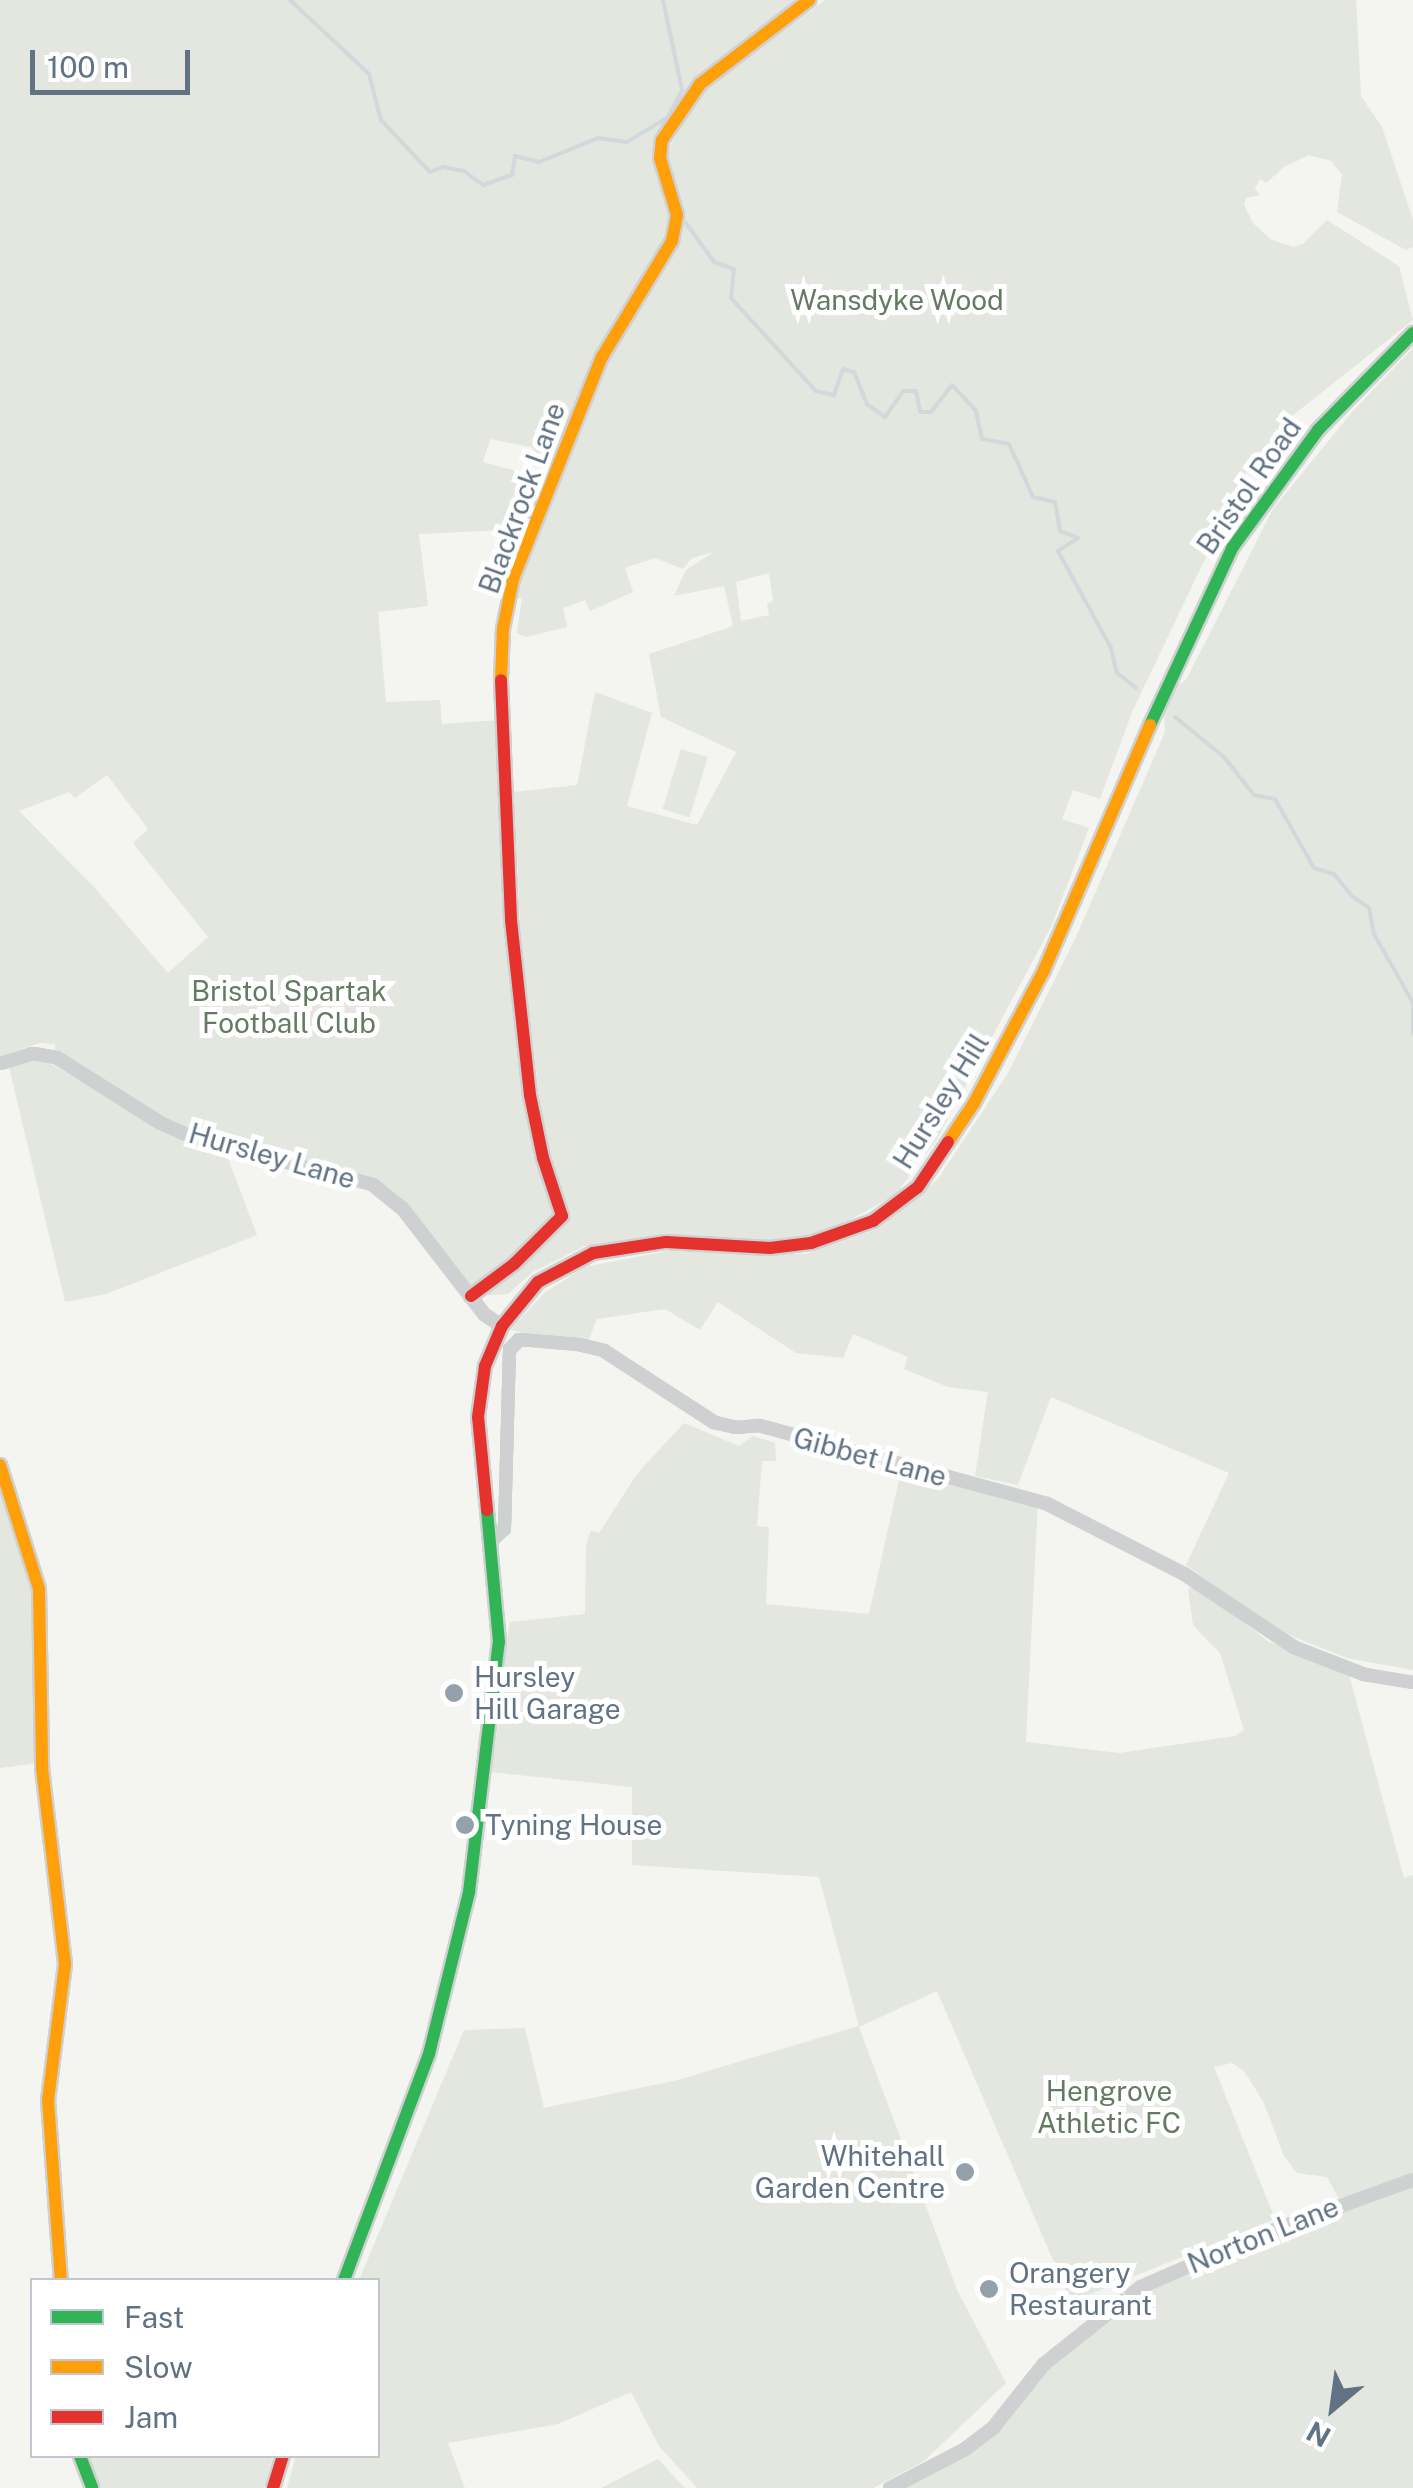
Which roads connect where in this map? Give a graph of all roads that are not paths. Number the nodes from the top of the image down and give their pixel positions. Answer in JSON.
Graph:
{"nodes":[{"id":1,"x":808,"y":0,"type":"edge"},
{"id":2,"x":1413,"y":332,"type":"edge"},
{"id":3,"x":1163,"y":694,"type":"joint"},
{"id":4,"x":0,"y":1062,"type":"edge"},
{"id":5,"x":472,"y":1296,"type":"junction"},
{"id":6,"x":502,"y":1326,"type":"junction"},
{"id":7,"x":0,"y":1465,"type":"edge"},
{"id":8,"x":490,"y":1541,"type":"junction"},
{"id":9,"x":1413,"y":1682,"type":"edge"},
{"id":10,"x":1413,"y":2179,"type":"edge"},
{"id":11,"x":61,"y":2278,"type":"edge"},
{"id":12,"x":345,"y":2278,"type":"edge"},
{"id":13,"x":81,"y":2458,"type":"edge"},
{"id":14,"x":282,"y":2458,"type":"edge"},
{"id":15,"x":92,"y":2488,"type":"edge"},
{"id":16,"x":273,"y":2488,"type":"edge"},
{"id":17,"x":889,"y":2488,"type":"edge"}],
"edges":[{"from":1,"to":5,"type":"main road","name":"Blackrock Lane"},
{"from":2,"to":3,"type":"main road","name":"Bristol Road"},
{"from":3,"to":6,"type":"main road","name":"Hursley Hill"},
{"from":4,"to":5,"type":"street","name":"Hursley Lane"},
{"from":5,"to":6,"type":"street","name":"Hursley Lane"},
{"from":6,"to":8,"type":"main road","name":"Hursley Hill"},
{"from":7,"to":11,"type":"main road"},
{"from":8,"to":9,"type":"street","name":"Gibbet Lane"},
{"from":8,"to":12,"type":"main road"},
{"from":10,"to":17,"type":"street","name":"Norton Lane"},
{"from":13,"to":15,"type":"main road"},
{"from":14,"to":16,"type":"main road"}]}
